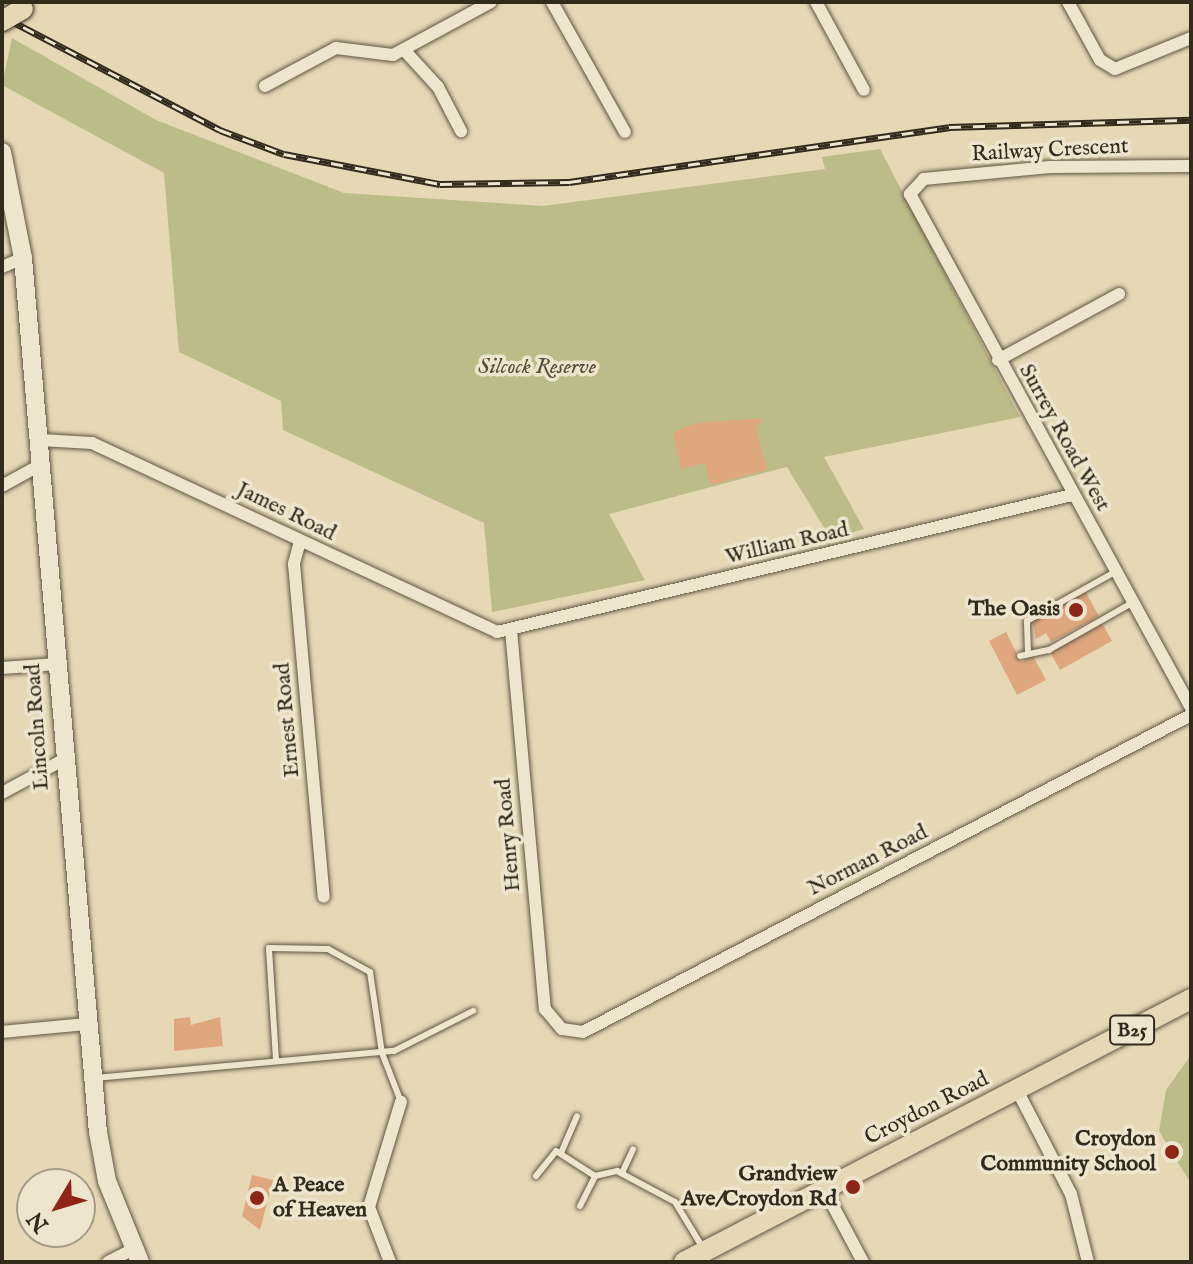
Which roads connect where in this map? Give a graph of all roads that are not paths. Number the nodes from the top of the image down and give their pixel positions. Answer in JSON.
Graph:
{"nodes":[{"id":1,"x":491,"y":2,"type":"edge"},
{"id":2,"x":552,"y":2,"type":"edge"},
{"id":3,"x":816,"y":2,"type":"edge"},
{"id":4,"x":1068,"y":2,"type":"edge"},
{"id":5,"x":29,"y":6,"type":"edge"},
{"id":6,"x":2,"y":21,"type":"edge"},
{"id":7,"x":1191,"y":38,"type":"edge"},
{"id":8,"x":405,"y":51,"type":"junction"},
{"id":9,"x":265,"y":86,"type":"dead end"},
{"id":10,"x":864,"y":90,"type":"dead end"},
{"id":11,"x":461,"y":131,"type":"dead end"},
{"id":12,"x":625,"y":132,"type":"dead end"},
{"id":13,"x":2,"y":152,"type":"edge"},
{"id":14,"x":1191,"y":166,"type":"edge"},
{"id":15,"x":913,"y":187,"type":"joint"},
{"id":16,"x":7,"y":188,"type":"edge"},
{"id":17,"x":23,"y":258,"type":"junction"},
{"id":18,"x":2,"y":267,"type":"edge"},
{"id":19,"x":1119,"y":294,"type":"dead end"},
{"id":20,"x":998,"y":360,"type":"junction"},
{"id":21,"x":41,"y":440,"type":"junction"},
{"id":22,"x":42,"y":464,"type":"junction"},
{"id":23,"x":2,"y":486,"type":"edge"},
{"id":24,"x":1072,"y":495,"type":"junction"},
{"id":25,"x":300,"y":541,"type":"junction"},
{"id":26,"x":1115,"y":572,"type":"junction"},
{"id":27,"x":1132,"y":603,"type":"junction"},
{"id":28,"x":511,"y":630,"type":"junction"},
{"id":29,"x":1028,"y":652,"type":"junction"},
{"id":30,"x":1020,"y":656,"type":"dead end"},
{"id":31,"x":57,"y":664,"type":"junction"},
{"id":32,"x":2,"y":668,"type":"edge"},
{"id":33,"x":1191,"y":708,"type":"edge"},
{"id":34,"x":1191,"y":715,"type":"edge"},
{"id":35,"x":65,"y":759,"type":"junction"},
{"id":36,"x":2,"y":793,"type":"edge"},
{"id":37,"x":324,"y":897,"type":"dead end"},
{"id":38,"x":1191,"y":999,"type":"edge"},
{"id":39,"x":473,"y":1011,"type":"dead end"},
{"id":40,"x":86,"y":1024,"type":"junction"},
{"id":41,"x":562,"y":1029,"type":"joint"},
{"id":42,"x":2,"y":1032,"type":"edge"},
{"id":43,"x":382,"y":1053,"type":"junction"},
{"id":44,"x":276,"y":1060,"type":"junction"},
{"id":45,"x":91,"y":1079,"type":"junction"},
{"id":46,"x":1017,"y":1090,"type":"junction"},
{"id":47,"x":401,"y":1102,"type":"joint"},
{"id":48,"x":577,"y":1116,"type":"dead end"},
{"id":49,"x":633,"y":1149,"type":"dead end"},
{"id":50,"x":561,"y":1153,"type":"junction"},
{"id":51,"x":622,"y":1173,"type":"junction"},
{"id":52,"x":536,"y":1176,"type":"dead end"},
{"id":53,"x":595,"y":1176,"type":"junction"},
{"id":54,"x":824,"y":1189,"type":"junction"},
{"id":55,"x":580,"y":1206,"type":"dead end"},
{"id":56,"x":705,"y":1252,"type":"junction"},
{"id":57,"x":136,"y":1256,"type":"edge"},
{"id":58,"x":108,"y":1262,"type":"edge"},
{"id":59,"x":390,"y":1262,"type":"edge"},
{"id":60,"x":684,"y":1262,"type":"edge"},
{"id":61,"x":863,"y":1262,"type":"edge"},
{"id":62,"x":1088,"y":1262,"type":"edge"}],
"edges":[{"from":1,"to":8,"type":"street"},
{"from":2,"to":12,"type":"street"},
{"from":3,"to":10,"type":"street"},
{"from":4,"to":7,"type":"street"},
{"from":5,"to":6,"type":"main road","bridge":true},
{"from":8,"to":9,"type":"street"},
{"from":8,"to":11,"type":"street"},
{"from":13,"to":16,"type":"main road","name":"Lincoln Road"},
{"from":14,"to":15,"type":"street","name":"Railway Crescent"},
{"from":15,"to":20,"type":"street","name":"Surrey Road West"},
{"from":16,"to":17,"type":"main road","name":"Lincoln Road"},
{"from":17,"to":18,"type":"street"},
{"from":17,"to":21,"type":"main road","name":"Lincoln Road"},
{"from":19,"to":20,"type":"street"},
{"from":20,"to":24,"type":"street","name":"Surrey Road West"},
{"from":21,"to":22,"type":"main road","name":"Lincoln Road"},
{"from":21,"to":25,"type":"street","name":"James Road"},
{"from":22,"to":23,"type":"street"},
{"from":22,"to":31,"type":"main road","name":"Lincoln Road"},
{"from":24,"to":26,"type":"street","name":"Surrey Road West"},
{"from":24,"to":28,"type":"street","name":"William Road"},
{"from":25,"to":28,"type":"street","name":"James Road"},
{"from":25,"to":37,"type":"street","name":"Ernest Road"},
{"from":26,"to":27,"type":"street","name":"Surrey Road West"},
{"from":26,"to":29,"type":"lane"},
{"from":27,"to":29,"type":"lane"},
{"from":27,"to":33,"type":"street","name":"Surrey Road West"},
{"from":28,"to":41,"type":"street","name":"Henry Road"},
{"from":29,"to":30,"type":"lane"},
{"from":31,"to":32,"type":"street"},
{"from":31,"to":35,"type":"main road","name":"Lincoln Road"},
{"from":34,"to":41,"type":"street","name":"Norman Road"},
{"from":35,"to":36,"type":"street"},
{"from":35,"to":40,"type":"main road","name":"Lincoln Road"},
{"from":38,"to":46,"type":"main road","name":"Croydon Road","number":"B25"},
{"from":39,"to":43,"type":"lane"},
{"from":40,"to":42,"type":"street"},
{"from":40,"to":45,"type":"main road","name":"Lincoln Road"},
{"from":43,"to":44,"type":"lane"},
{"from":43,"to":44,"type":"lane"},
{"from":43,"to":47,"type":"lane"},
{"from":44,"to":45,"type":"lane"},
{"from":45,"to":57,"type":"main road","name":"Lincoln Road"},
{"from":46,"to":54,"type":"main road","name":"Croydon Road","number":"B25"},
{"from":46,"to":62,"type":"street"},
{"from":47,"to":59,"type":"street"},
{"from":48,"to":50,"type":"lane"},
{"from":49,"to":51,"type":"lane"},
{"from":50,"to":52,"type":"lane"},
{"from":50,"to":53,"type":"lane"},
{"from":51,"to":53,"type":"lane"},
{"from":51,"to":56,"type":"lane"},
{"from":53,"to":55,"type":"lane"},
{"from":54,"to":56,"type":"main road","name":"Croydon Road","number":"B25"},
{"from":54,"to":61,"type":"street"},
{"from":56,"to":60,"type":"main road","name":"Croydon Road","number":"B25"},
{"from":57,"to":58,"type":"street","name":"Lincoln Road"}]}
